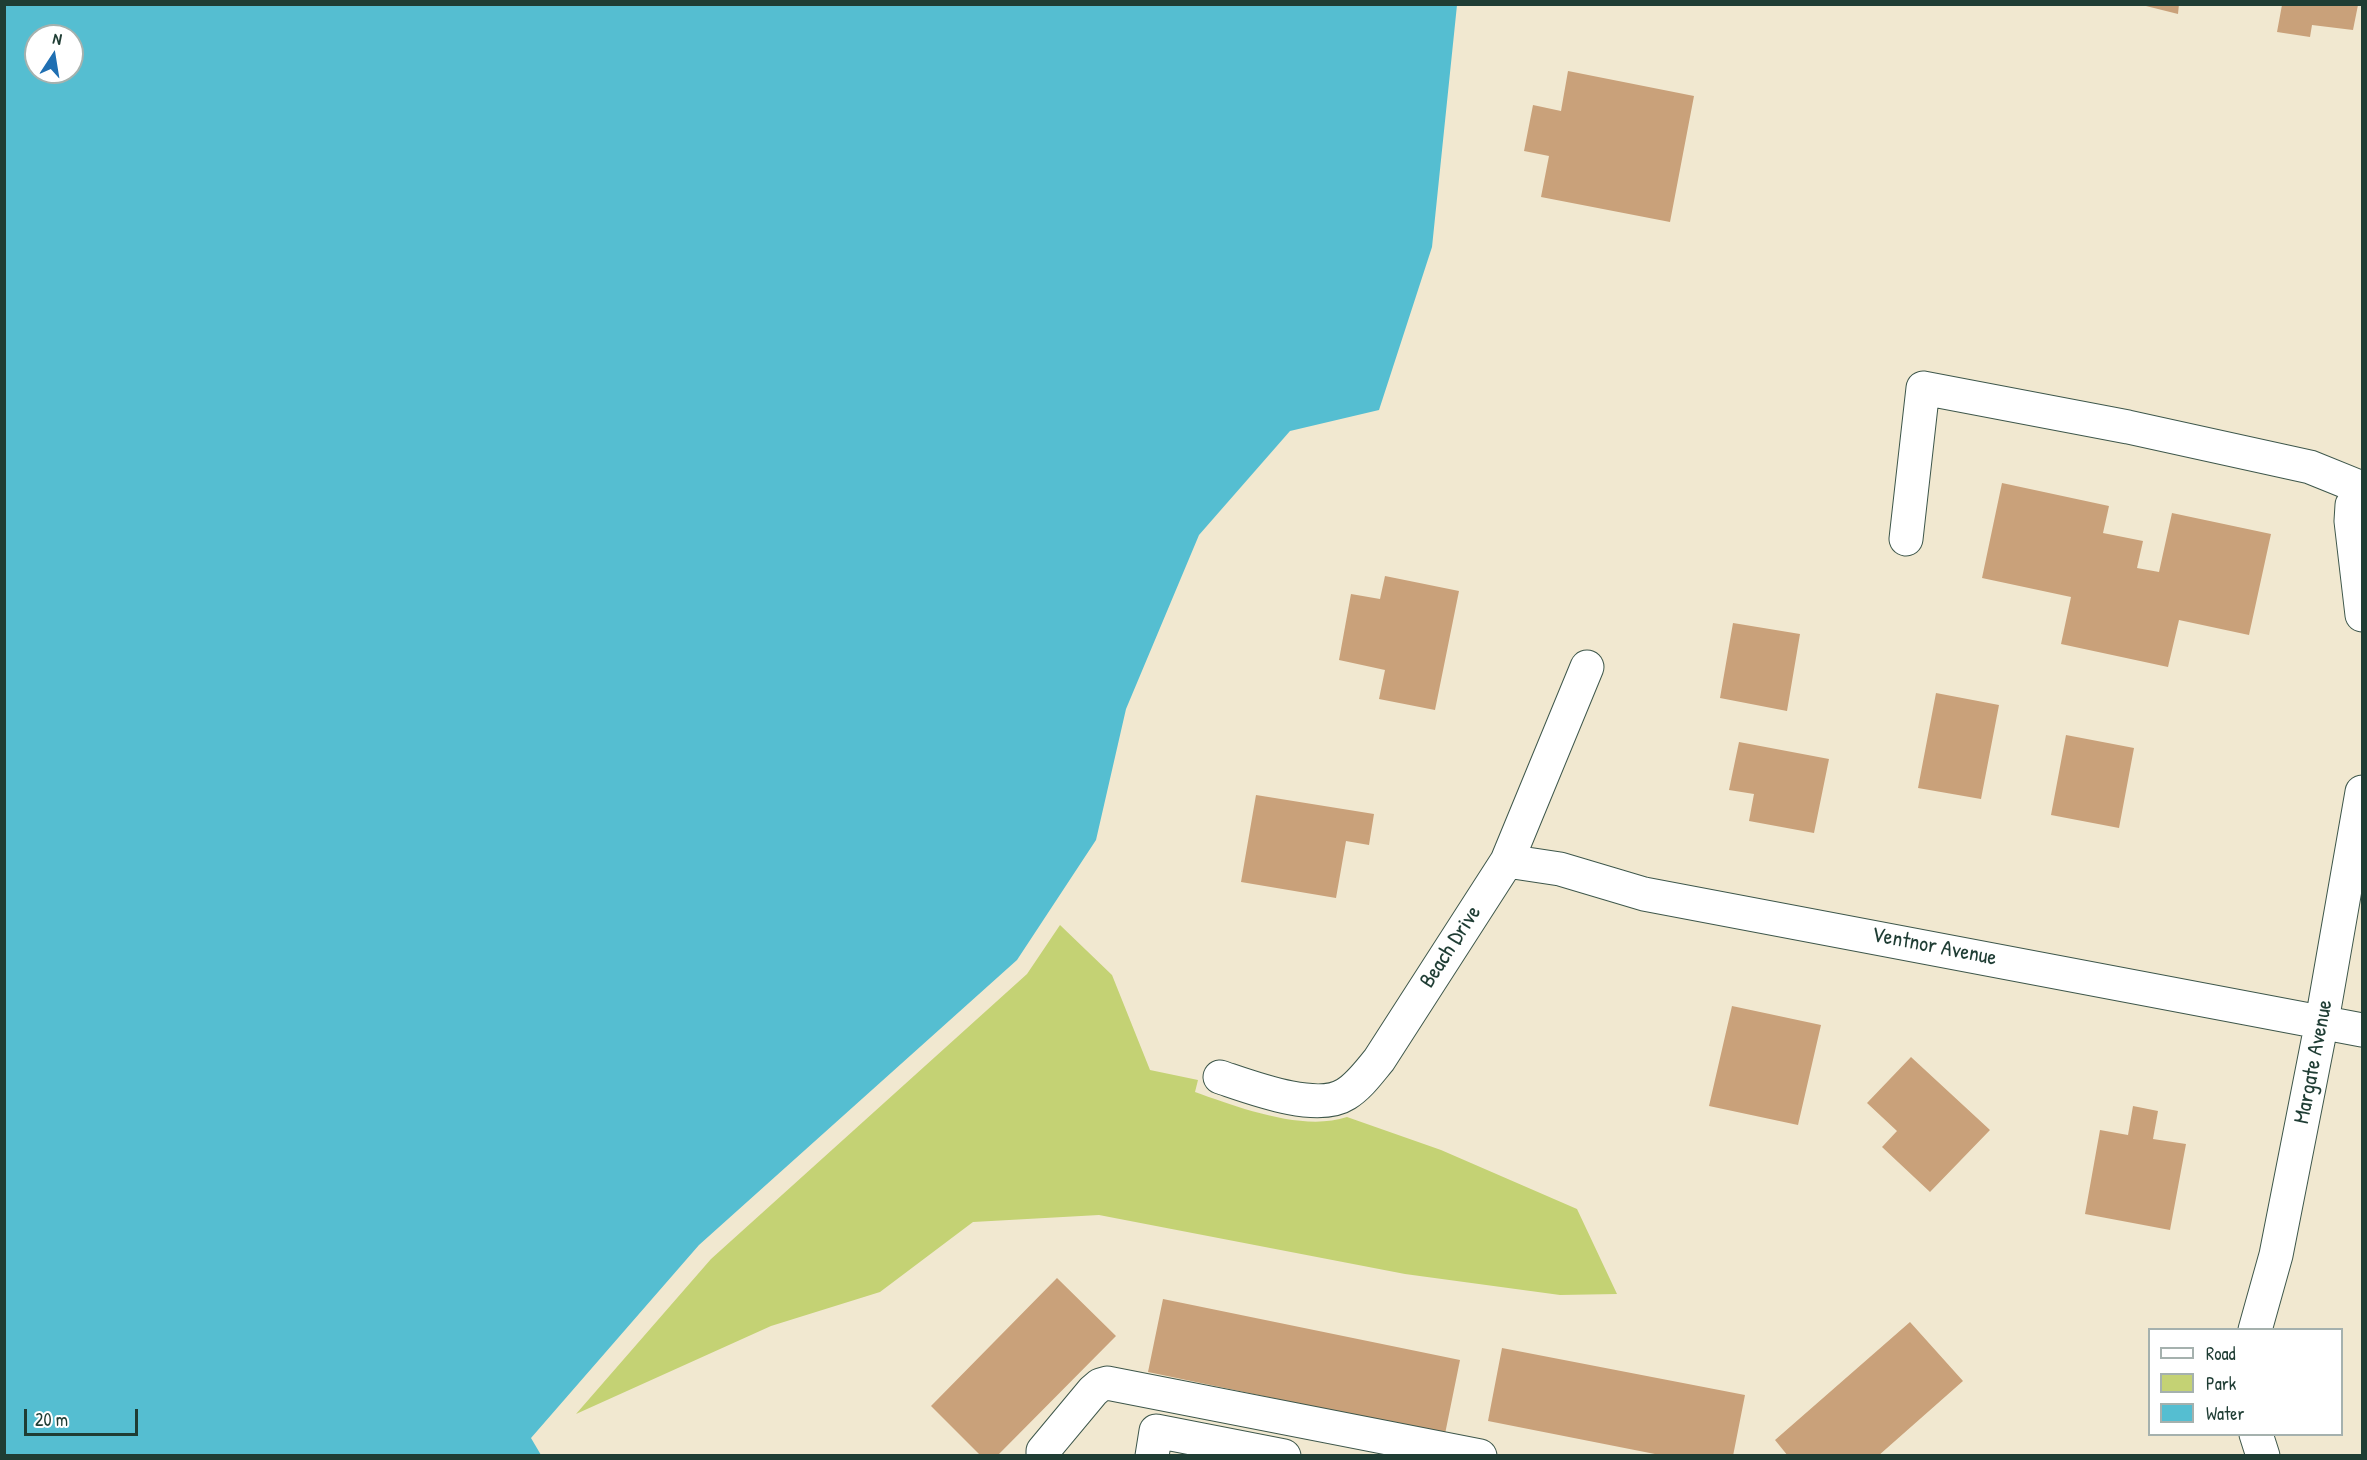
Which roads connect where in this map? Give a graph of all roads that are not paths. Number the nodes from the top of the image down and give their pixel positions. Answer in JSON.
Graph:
{"nodes":[{"id":1,"x":2362,"y":488,"type":"edge"},
{"id":2,"x":2362,"y":494,"type":"edge"},
{"id":3,"x":1906,"y":538,"type":"dead end"},
{"id":4,"x":2362,"y":615,"type":"edge"},
{"id":5,"x":1587,"y":667,"type":"dead end"},
{"id":6,"x":2362,"y":792,"type":"edge"},
{"id":7,"x":1507,"y":861,"type":"junction"},
{"id":8,"x":2322,"y":1021,"type":"junction"},
{"id":9,"x":2362,"y":1030,"type":"edge"},
{"id":10,"x":1220,"y":1077,"type":"dead end"},
{"id":11,"x":2255,"y":1328,"type":"edge"},
{"id":12,"x":2257,"y":1436,"type":"edge"},
{"id":13,"x":1043,"y":1455,"type":"edge"},
{"id":14,"x":1152,"y":1455,"type":"edge"},
{"id":15,"x":1284,"y":1455,"type":"edge"},
{"id":16,"x":1480,"y":1455,"type":"edge"},
{"id":17,"x":2263,"y":1455,"type":"edge"}],
"edges":[{"from":1,"to":3,"type":"street"},
{"from":2,"to":4,"type":"street"},
{"from":5,"to":7,"type":"street","name":"Beach Drive"},
{"from":6,"to":8,"type":"street","name":"Margate Avenue"},
{"from":7,"to":8,"type":"street","name":"Ventnor Avenue"},
{"from":7,"to":10,"type":"street","name":"Beach Drive"},
{"from":8,"to":9,"type":"street","name":"Ventnor Avenue"},
{"from":8,"to":11,"type":"street","name":"Margate Avenue"},
{"from":12,"to":17,"type":"street"},
{"from":13,"to":16,"type":"street"},
{"from":14,"to":15,"type":"street"}]}
